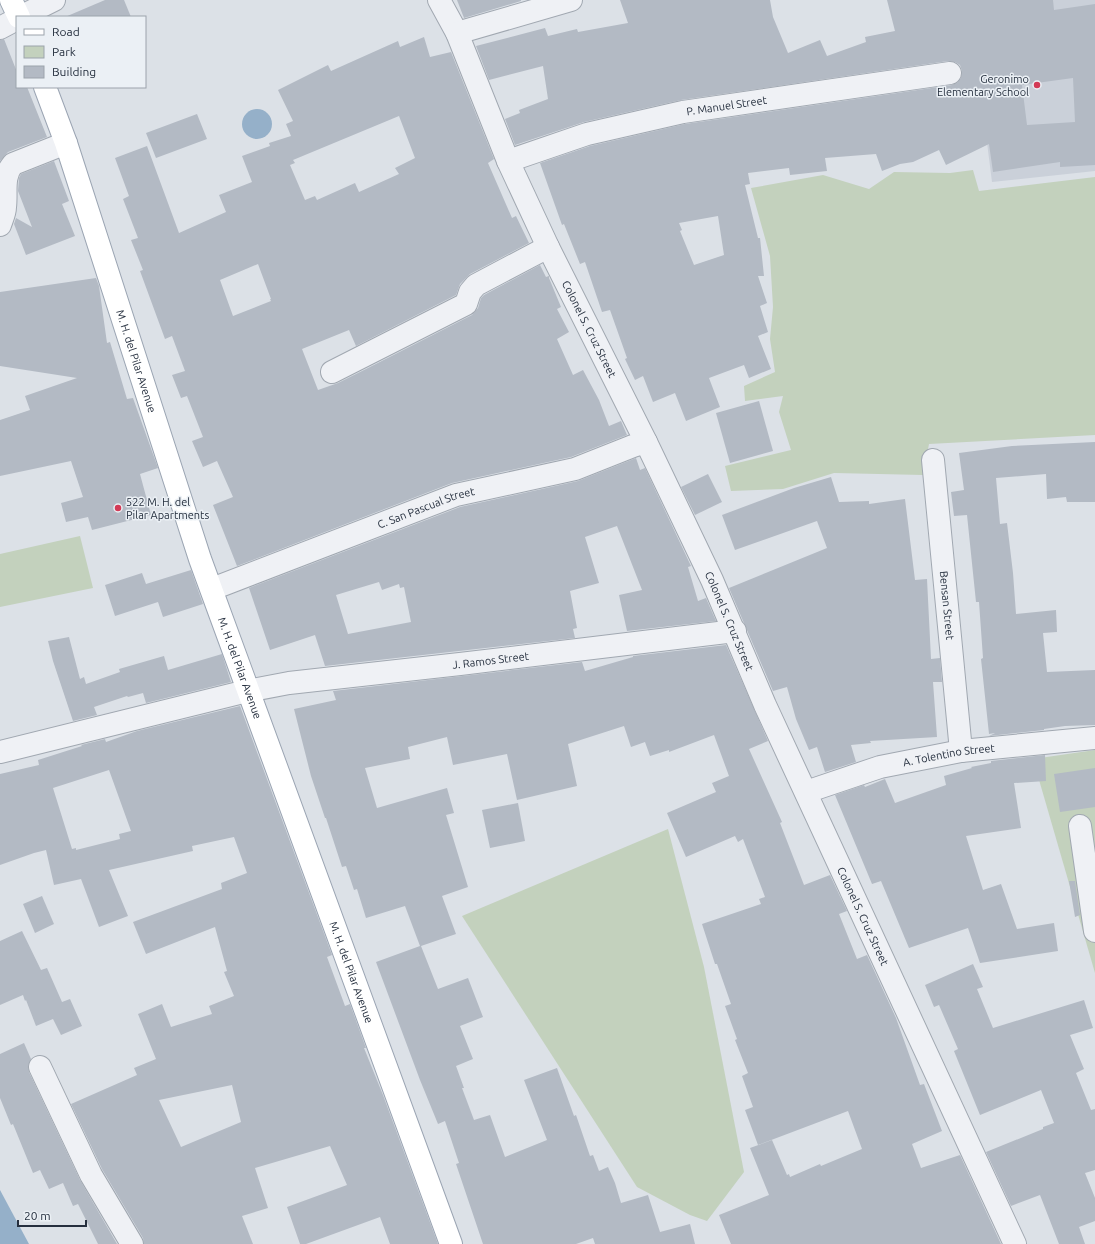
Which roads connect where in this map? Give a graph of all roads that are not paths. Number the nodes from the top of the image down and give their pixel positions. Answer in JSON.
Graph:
{"nodes":[{"id":1,"x":11,"y":0,"type":"edge"},
{"id":2,"x":54,"y":0,"type":"edge"},
{"id":3,"x":439,"y":0,"type":"edge"},
{"id":4,"x":571,"y":0,"type":"edge"},
{"id":5,"x":18,"y":16,"type":"edge"},
{"id":6,"x":23,"y":16,"type":"edge"},
{"id":7,"x":16,"y":20,"type":"edge"},
{"id":8,"x":0,"y":28,"type":"edge"},
{"id":9,"x":457,"y":33,"type":"junction"},
{"id":10,"x":950,"y":73,"type":"dead end"},
{"id":11,"x":45,"y":88,"type":"edge"},
{"id":12,"x":66,"y":143,"type":"junction"},
{"id":13,"x":508,"y":161,"type":"junction"},
{"id":14,"x":0,"y":225,"type":"edge"},
{"id":15,"x":548,"y":247,"type":"junction"},
{"id":16,"x":332,"y":372,"type":"dead end"},
{"id":17,"x":646,"y":442,"type":"junction"},
{"id":18,"x":933,"y":460,"type":"dead end"},
{"id":19,"x":212,"y":590,"type":"junction"},
{"id":20,"x":734,"y":631,"type":"junction"},
{"id":21,"x":247,"y":691,"type":"junction"},
{"id":22,"x":1095,"y":738,"type":"edge"},
{"id":23,"x":961,"y":751,"type":"junction"},
{"id":24,"x":0,"y":752,"type":"edge"},
{"id":25,"x":806,"y":792,"type":"junction"},
{"id":26,"x":1080,"y":826,"type":"dead end"},
{"id":27,"x":1095,"y":929,"type":"edge"},
{"id":28,"x":40,"y":1067,"type":"dead end"},
{"id":29,"x":132,"y":1244,"type":"edge"},
{"id":30,"x":451,"y":1244,"type":"edge"},
{"id":31,"x":1015,"y":1244,"type":"edge"}],
"edges":[{"from":1,"to":5,"type":"main road"},
{"from":2,"to":6,"type":"street"},
{"from":3,"to":9,"type":"street","name":"Colonel S. Cruz Street"},
{"from":4,"to":9,"type":"street"},
{"from":7,"to":8,"type":"street"},
{"from":9,"to":13,"type":"street","name":"Colonel S. Cruz Street"},
{"from":10,"to":13,"type":"street","name":"P. Manuel Street"},
{"from":11,"to":12,"type":"main road","name":"M. H. del Pilar Avenue"},
{"from":12,"to":14,"type":"street"},
{"from":12,"to":19,"type":"main road","name":"M. H. del Pilar Avenue"},
{"from":13,"to":15,"type":"street","name":"Colonel S. Cruz Street"},
{"from":15,"to":16,"type":"street"},
{"from":15,"to":17,"type":"street","name":"Colonel S. Cruz Street"},
{"from":17,"to":19,"type":"street","name":"C. San Pascual Street"},
{"from":17,"to":20,"type":"street","name":"Colonel S. Cruz Street"},
{"from":18,"to":23,"type":"street","name":"Bensan Street"},
{"from":19,"to":21,"type":"main road","name":"M. H. del Pilar Avenue"},
{"from":20,"to":21,"type":"street","name":"J. Ramos Street"},
{"from":20,"to":25,"type":"street","name":"Colonel S. Cruz Street"},
{"from":21,"to":24,"type":"street","name":"J. Ramos Street"},
{"from":21,"to":30,"type":"main road","name":"M. H. del Pilar Avenue"},
{"from":22,"to":23,"type":"street","name":"A. Tolentino Street"},
{"from":23,"to":25,"type":"street","name":"A. Tolentino Street"},
{"from":25,"to":31,"type":"street","name":"Colonel S. Cruz Street"},
{"from":26,"to":27,"type":"street"},
{"from":28,"to":29,"type":"street"}]}
